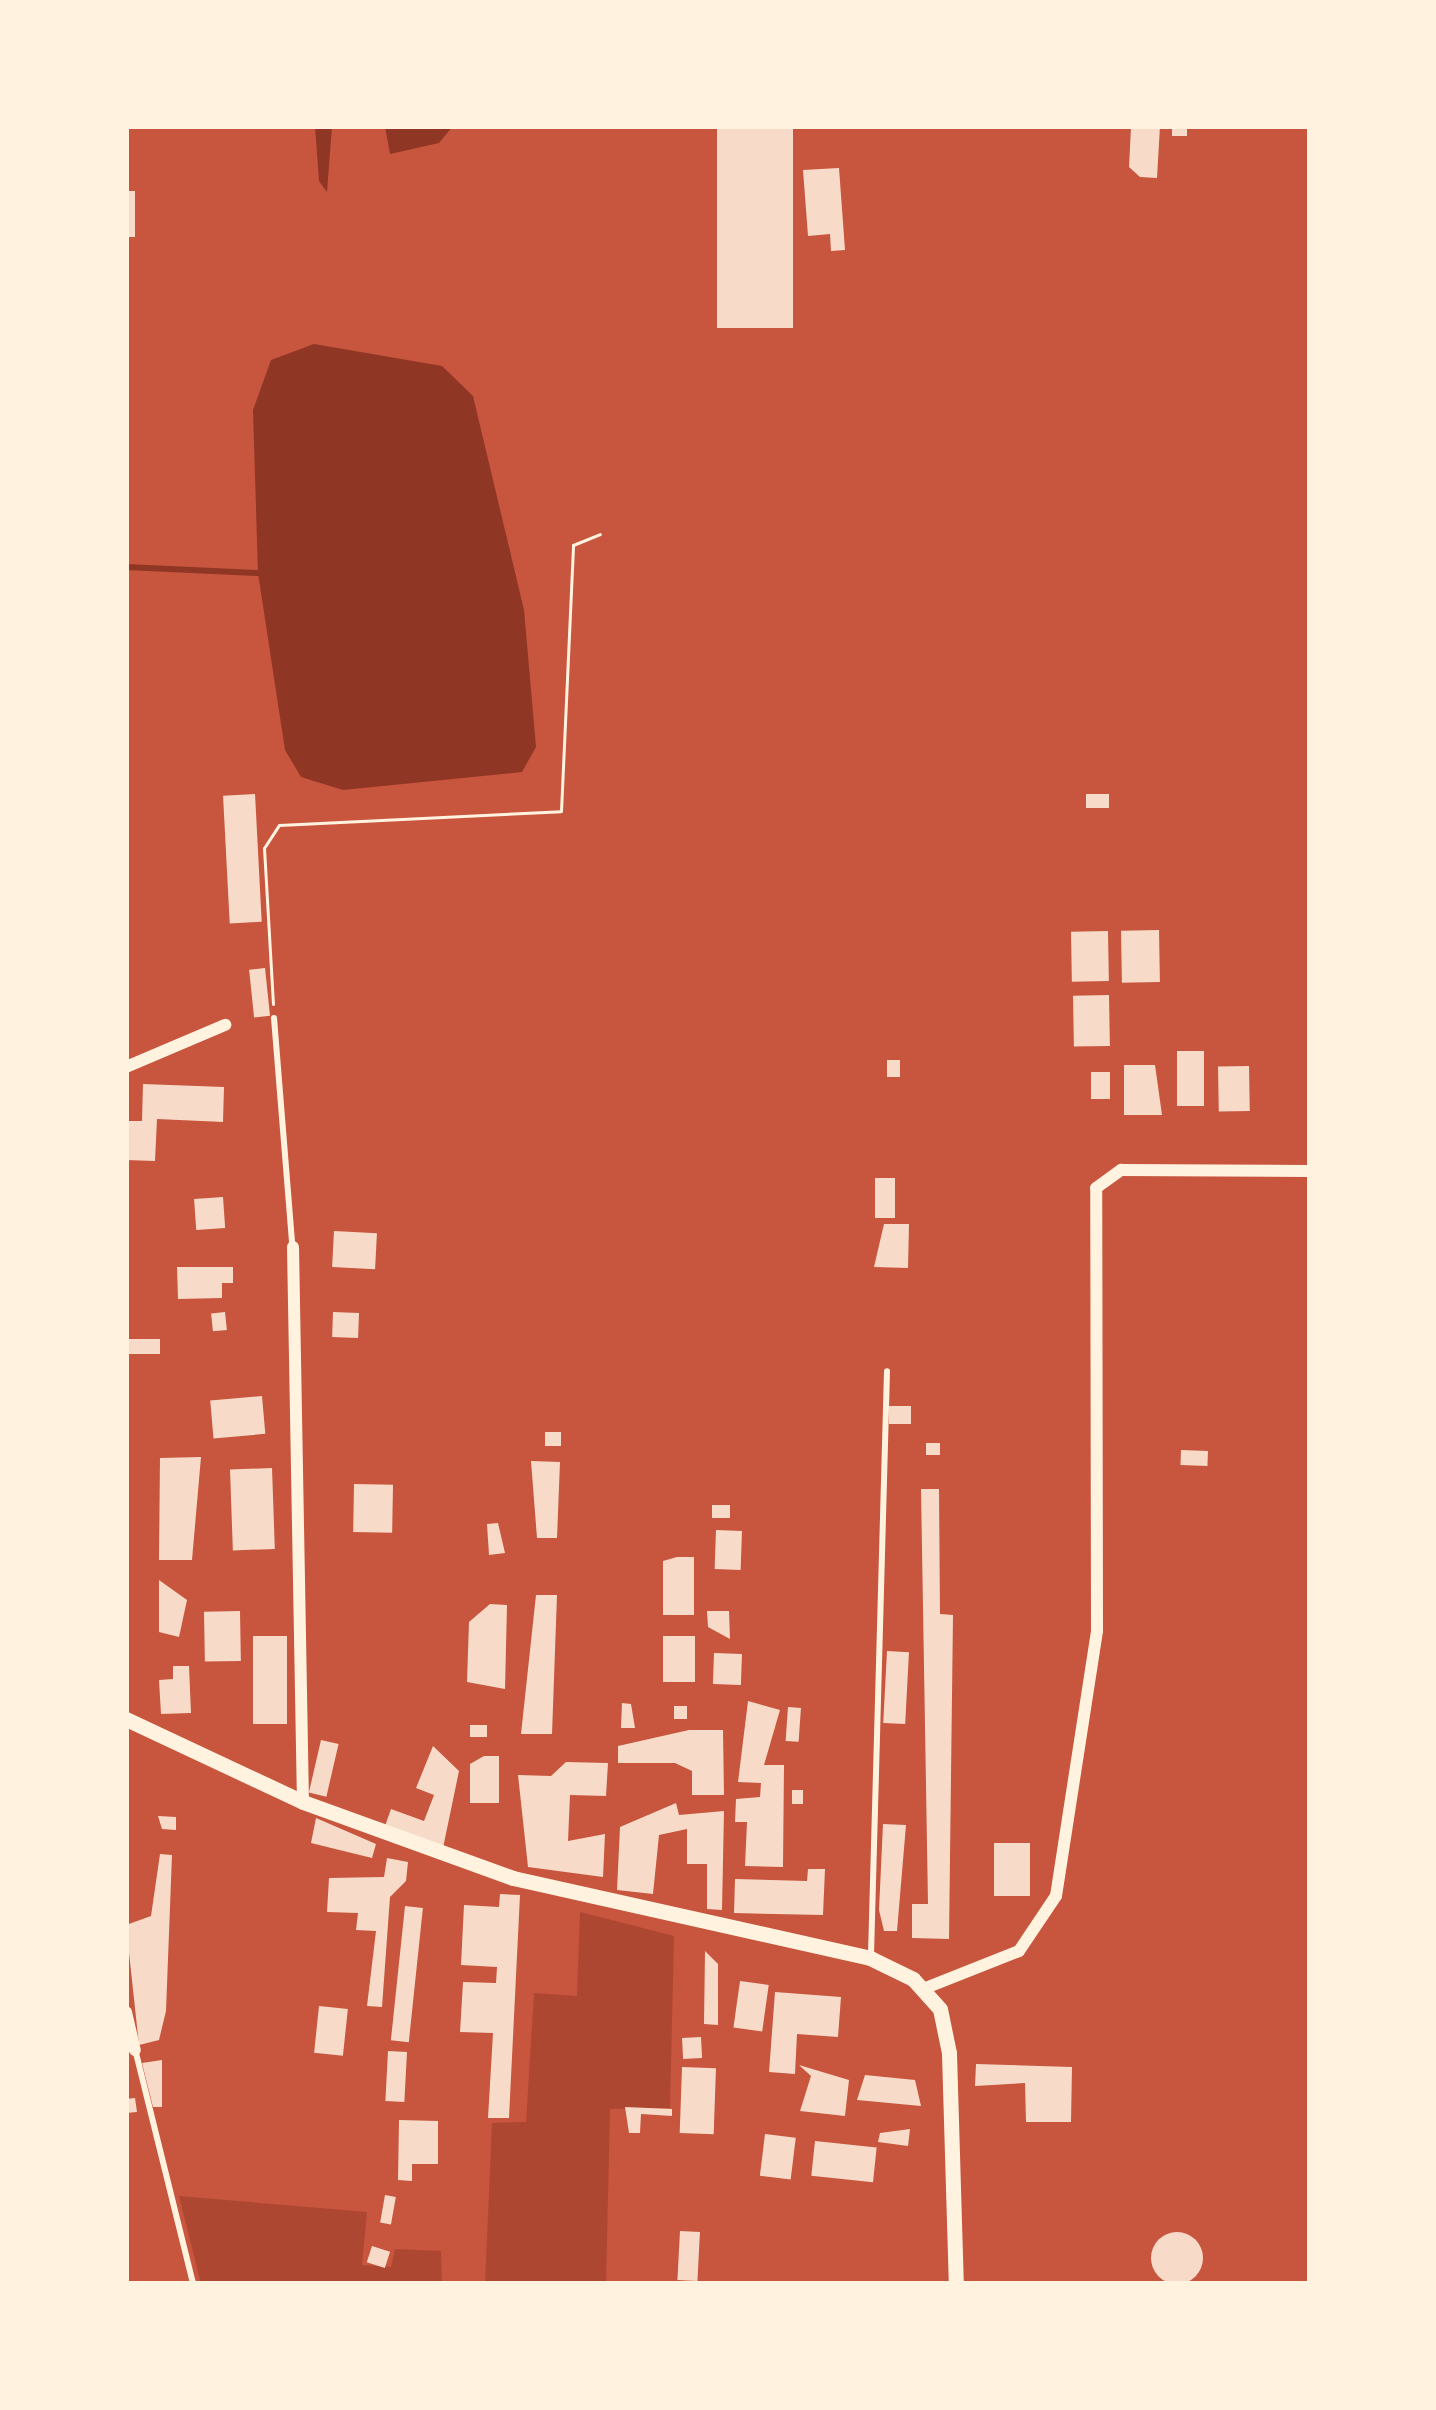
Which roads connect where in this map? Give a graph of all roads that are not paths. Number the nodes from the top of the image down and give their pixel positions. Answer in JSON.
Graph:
{"nodes":[{"id":1,"x":274,"y":1018,"type":"road end"},
{"id":2,"x":225,"y":1025,"type":"dead end"},
{"id":3,"x":126,"y":1067,"type":"edge"},
{"id":4,"x":1310,"y":1171,"type":"edge"},
{"id":5,"x":292,"y":1247,"type":"joint"},
{"id":6,"x":887,"y":1371,"type":"dead end"},
{"id":7,"x":126,"y":1719,"type":"edge"},
{"id":8,"x":303,"y":1802,"type":"junction"},
{"id":9,"x":871,"y":1958,"type":"junction"},
{"id":10,"x":923,"y":1989,"type":"junction"},
{"id":11,"x":126,"y":2012,"type":"edge"},
{"id":12,"x":135,"y":2050,"type":"joint"},
{"id":13,"x":193,"y":2284,"type":"edge"},
{"id":14,"x":956,"y":2284,"type":"edge"}],
"edges":[{"from":1,"to":5,"type":"lane"},
{"from":2,"to":3,"type":"street"},
{"from":4,"to":10,"type":"street"},
{"from":5,"to":8,"type":"street"},
{"from":6,"to":9,"type":"lane"},
{"from":7,"to":8,"type":"street"},
{"from":8,"to":9,"type":"street"},
{"from":9,"to":10,"type":"street"},
{"from":10,"to":14,"type":"street"},
{"from":11,"to":12,"type":"street"},
{"from":12,"to":13,"type":"lane"}]}
